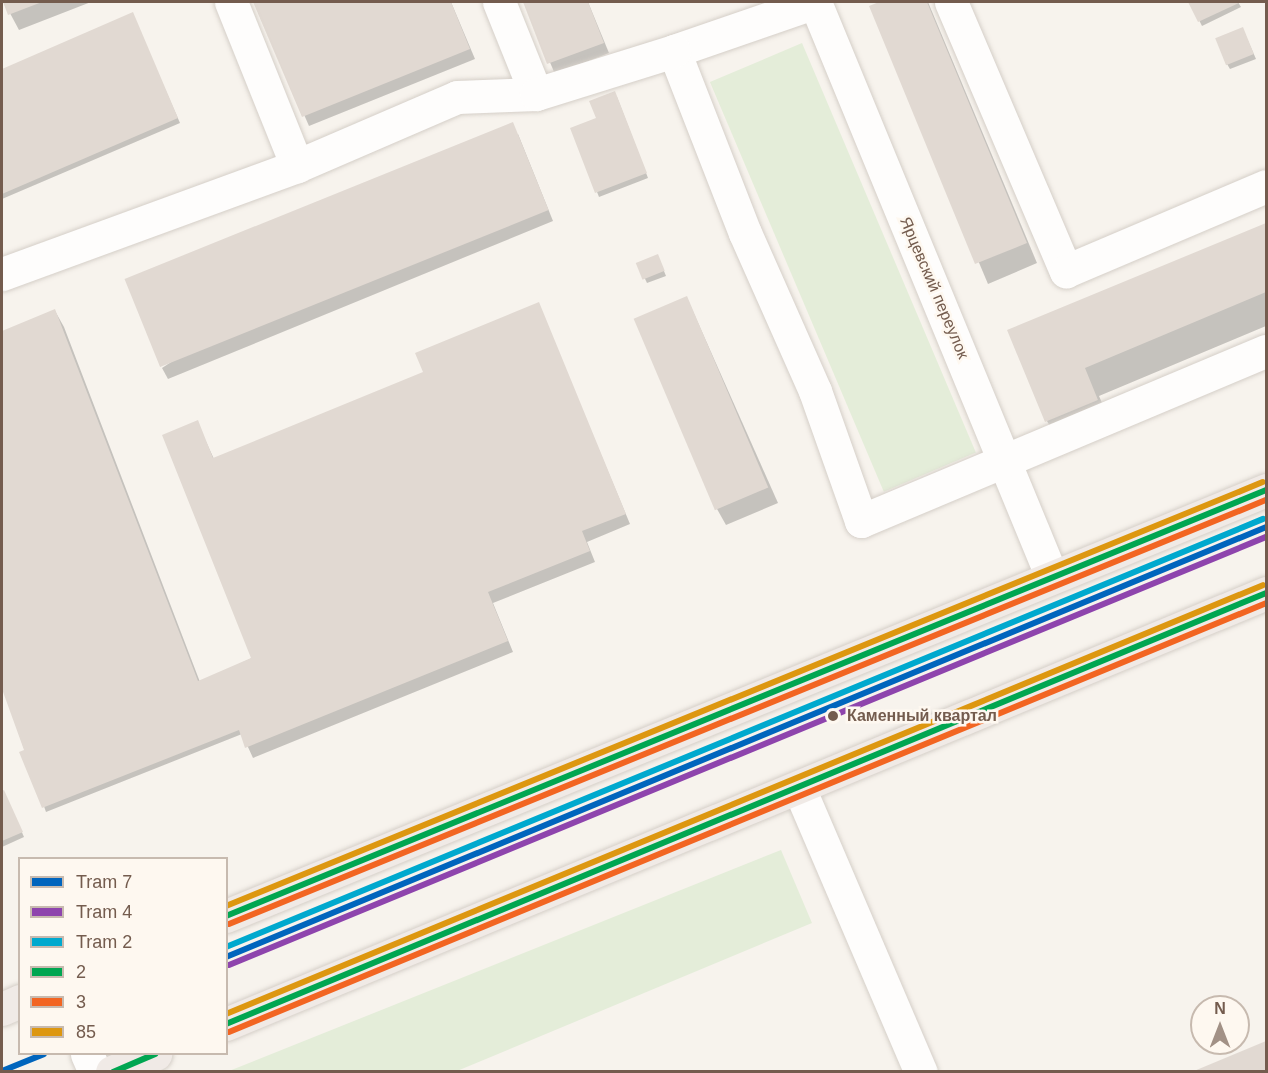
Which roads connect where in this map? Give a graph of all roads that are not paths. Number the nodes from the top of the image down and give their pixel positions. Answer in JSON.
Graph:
{"nodes":[{"id":1,"x":231,"y":2,"type":"edge"},
{"id":2,"x":500,"y":2,"type":"edge"},
{"id":3,"x":816,"y":2,"type":"edge"},
{"id":4,"x":951,"y":2,"type":"edge"},
{"id":5,"x":674,"y":51,"type":"junction"},
{"id":6,"x":536,"y":94,"type":"junction"},
{"id":7,"x":297,"y":166,"type":"junction"},
{"id":8,"x":1266,"y":186,"type":"edge"},
{"id":9,"x":2,"y":274,"type":"edge"},
{"id":10,"x":1266,"y":351,"type":"edge"},
{"id":11,"x":1006,"y":460,"type":"junction"},
{"id":12,"x":1266,"y":490,"type":"edge"},
{"id":13,"x":1051,"y":576,"type":"junction"},
{"id":14,"x":1266,"y":593,"type":"edge"},
{"id":15,"x":799,"y":788,"type":"junction"},
{"id":16,"x":228,"y":915,"type":"edge"},
{"id":17,"x":18,"y":1002,"type":"edge"},
{"id":18,"x":2,"y":1009,"type":"edge"},
{"id":19,"x":228,"y":1023,"type":"edge"},
{"id":20,"x":88,"y":1055,"type":"edge"},
{"id":21,"x":150,"y":1055,"type":"edge"},
{"id":22,"x":95,"y":1071,"type":"edge"},
{"id":23,"x":112,"y":1071,"type":"edge"},
{"id":24,"x":921,"y":1071,"type":"edge"}],
"edges":[{"from":1,"to":7,"type":"street"},
{"from":2,"to":6,"type":"street"},
{"from":3,"to":5,"type":"street"},
{"from":3,"to":11,"type":"street","name":"Ярцевский переулок"},
{"from":4,"to":8,"type":"street"},
{"from":5,"to":6,"type":"street"},
{"from":5,"to":11,"type":"street"},
{"from":6,"to":7,"type":"street"},
{"from":7,"to":9,"type":"street"},
{"from":10,"to":11,"type":"street"},
{"from":11,"to":13,"type":"street","name":"Ярцевский переулок"},
{"from":12,"to":13,"type":"highway"},
{"from":13,"to":16,"type":"highway"},
{"from":14,"to":15,"type":"highway"},
{"from":15,"to":19,"type":"highway"},
{"from":15,"to":24,"type":"street"},
{"from":17,"to":18,"type":"highway"},
{"from":20,"to":22,"type":"street"},
{"from":21,"to":23,"type":"highway"}]}
